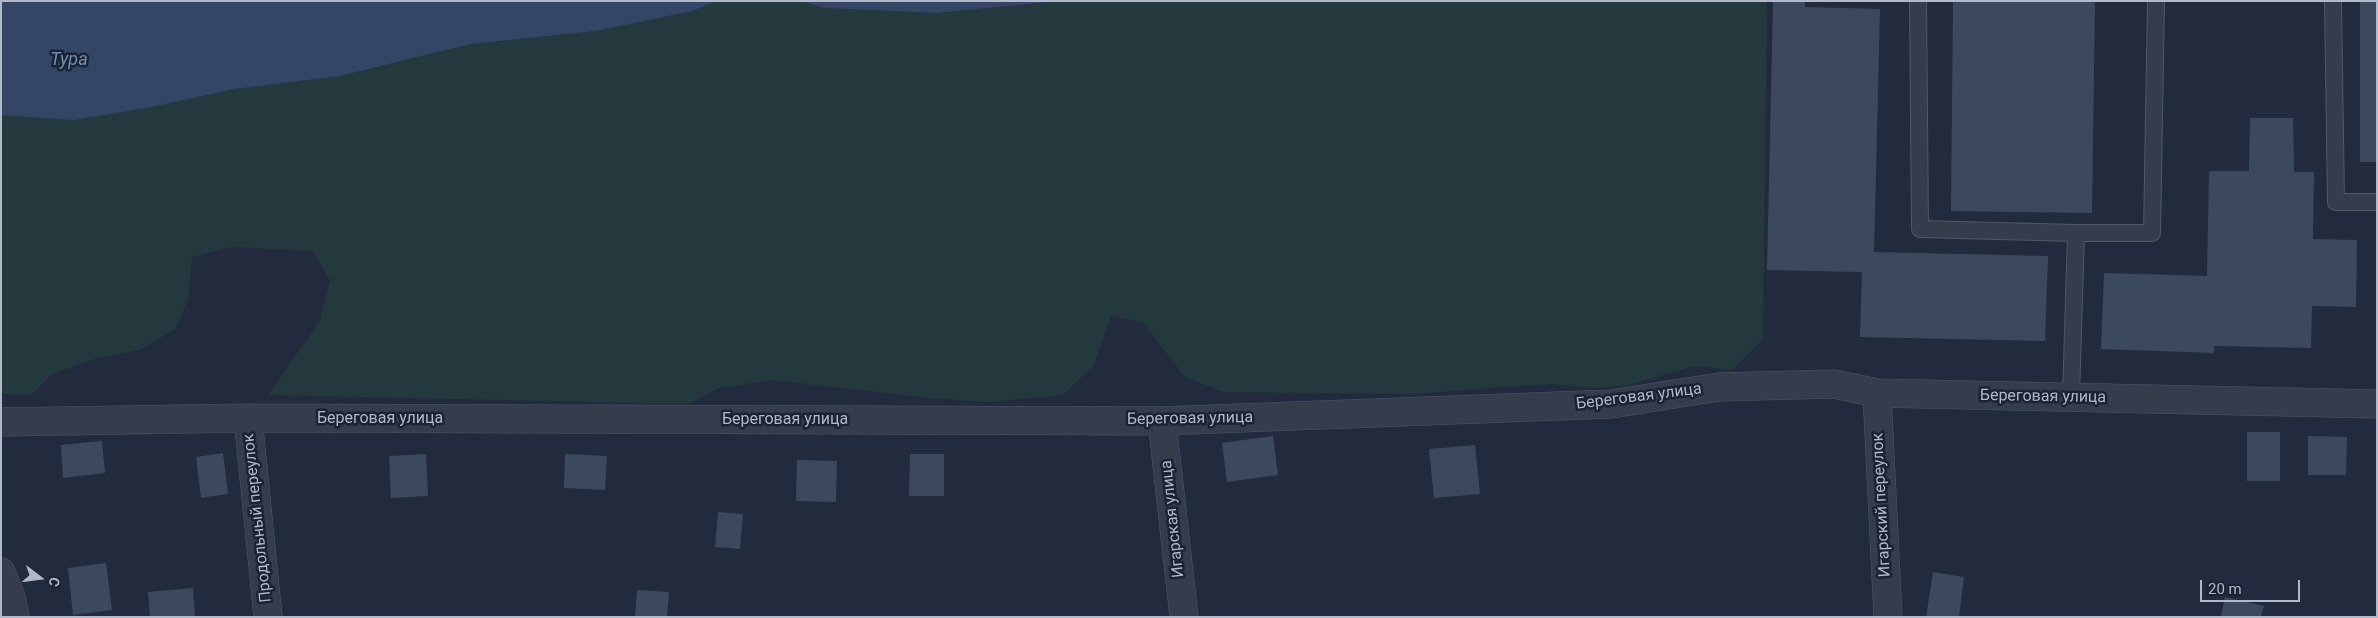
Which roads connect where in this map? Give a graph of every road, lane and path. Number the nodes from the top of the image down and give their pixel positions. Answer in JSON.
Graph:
{"nodes":[{"id":1,"x":1918,"y":1,"type":"edge"},
{"id":2,"x":2156,"y":1,"type":"edge"},
{"id":3,"x":2333,"y":1,"type":"edge"},
{"id":4,"x":2377,"y":202,"type":"edge"},
{"id":5,"x":2076,"y":233,"type":"junction"},
{"id":6,"x":1877,"y":393,"type":"junction"},
{"id":7,"x":2071,"y":397,"type":"junction"},
{"id":8,"x":2377,"y":404,"type":"edge"},
{"id":9,"x":248,"y":418,"type":"junction"},
{"id":10,"x":1162,"y":421,"type":"junction"},
{"id":11,"x":1,"y":422,"type":"edge"},
{"id":12,"x":1,"y":572,"type":"edge"},
{"id":13,"x":15,"y":617,"type":"edge"},
{"id":14,"x":268,"y":617,"type":"edge"},
{"id":15,"x":1184,"y":617,"type":"edge"},
{"id":16,"x":1888,"y":617,"type":"edge"}],
"edges":[{"from":1,"to":5,"type":"lane"},
{"from":2,"to":5,"type":"lane"},
{"from":3,"to":4,"type":"lane"},
{"from":5,"to":7,"type":"lane"},
{"from":6,"to":7,"type":"street","name":"Береговая улица"},
{"from":6,"to":10,"type":"street","name":"Береговая улица"},
{"from":6,"to":16,"type":"street","name":"Игарский переулок"},
{"from":7,"to":8,"type":"street","name":"Береговая улица"},
{"from":9,"to":10,"type":"street","name":"Береговая улица"},
{"from":9,"to":11,"type":"street","name":"Береговая улица"},
{"from":9,"to":14,"type":"street","name":"Продольный переулок"},
{"from":10,"to":15,"type":"street","name":"Игарская улица"},
{"from":12,"to":13,"type":"street"}]}
